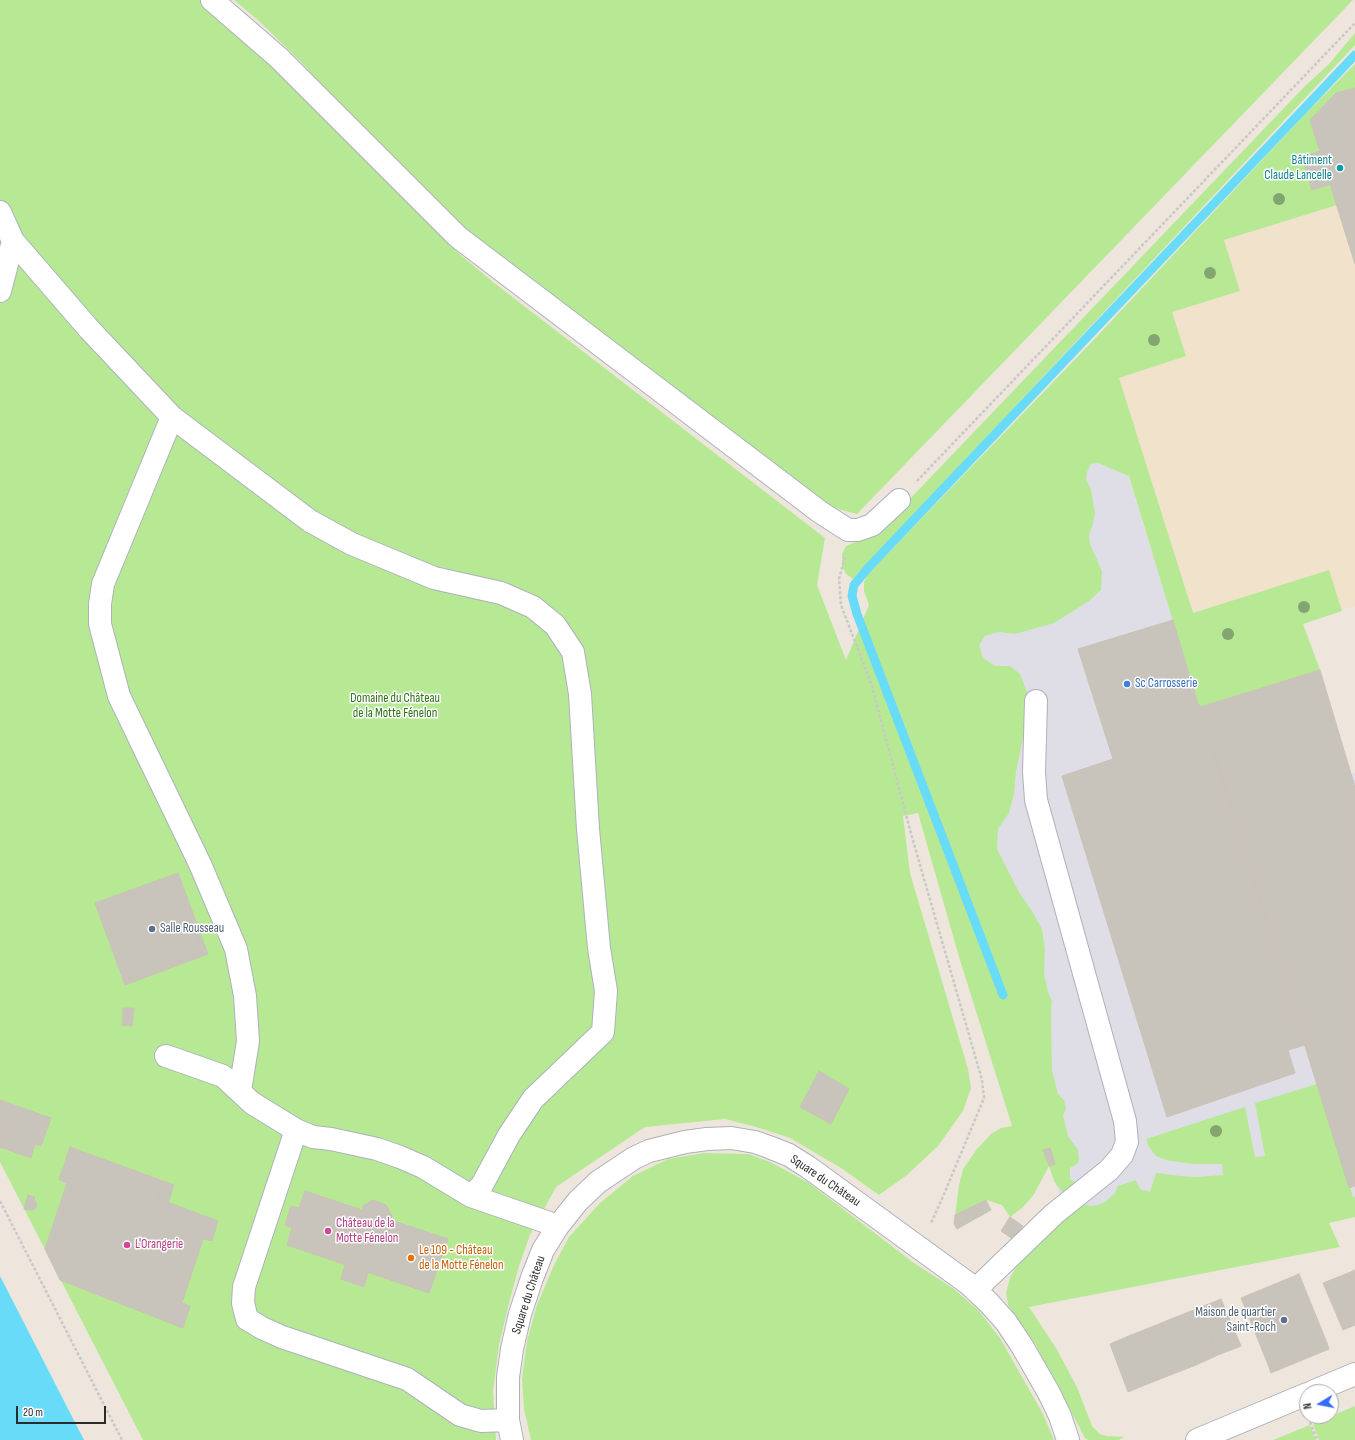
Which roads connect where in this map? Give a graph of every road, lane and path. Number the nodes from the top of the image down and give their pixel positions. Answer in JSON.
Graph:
{"nodes":[{"id":1,"x":212,"y":0,"type":"edge"},
{"id":2,"x":1355,"y":23,"type":"edge"},
{"id":3,"x":0,"y":212,"type":"edge"},
{"id":4,"x":14,"y":241,"type":"junction"},
{"id":5,"x":0,"y":291,"type":"edge"},
{"id":6,"x":172,"y":417,"type":"junction"},
{"id":7,"x":899,"y":500,"type":"joint"},
{"id":8,"x":858,"y":530,"type":"junction"},
{"id":9,"x":1036,"y":702,"type":"dead end"},
{"id":10,"x":166,"y":1056,"type":"dead end"},
{"id":11,"x":240,"y":1091,"type":"junction"},
{"id":12,"x":296,"y":1130,"type":"junction"},
{"id":13,"x":470,"y":1196,"type":"junction"},
{"id":14,"x":0,"y":1201,"type":"edge"},
{"id":15,"x":558,"y":1226,"type":"junction"},
{"id":16,"x":919,"y":1247,"type":"junction"},
{"id":17,"x":976,"y":1290,"type":"junction"},
{"id":18,"x":1355,"y":1374,"type":"edge"},
{"id":19,"x":1331,"y":1384,"type":"edge"},
{"id":20,"x":1299,"y":1397,"type":"edge"},
{"id":21,"x":1310,"y":1424,"type":"edge"},
{"id":22,"x":510,"y":1430,"type":"edge"},
{"id":23,"x":122,"y":1440,"type":"edge"},
{"id":24,"x":1068,"y":1440,"type":"edge"},
{"id":25,"x":1197,"y":1440,"type":"edge"},
{"id":26,"x":1317,"y":1440,"type":"edge"}],
"edges":[{"from":1,"to":8,"type":"street"},
{"from":2,"to":7,"type":"path"},
{"from":3,"to":4,"type":"street"},
{"from":4,"to":5,"type":"street"},
{"from":4,"to":6,"type":"street"},
{"from":6,"to":11,"type":"street"},
{"from":6,"to":13,"type":"street"},
{"from":7,"to":8,"type":"street"},
{"from":8,"to":16,"type":"path"},
{"from":9,"to":17,"type":"street"},
{"from":10,"to":11,"type":"street"},
{"from":11,"to":12,"type":"street"},
{"from":12,"to":13,"type":"street"},
{"from":12,"to":22,"type":"street"},
{"from":13,"to":15,"type":"street"},
{"from":14,"to":23,"type":"path"},
{"from":15,"to":16,"type":"street","name":"Square du Château"},
{"from":15,"to":22,"type":"street","name":"Square du Château"},
{"from":16,"to":17,"type":"street","name":"Square du Château"},
{"from":17,"to":24,"type":"street","name":"Square du Château"},
{"from":18,"to":19,"type":"street"},
{"from":20,"to":25,"type":"street"},
{"from":21,"to":26,"type":"path"}]}
